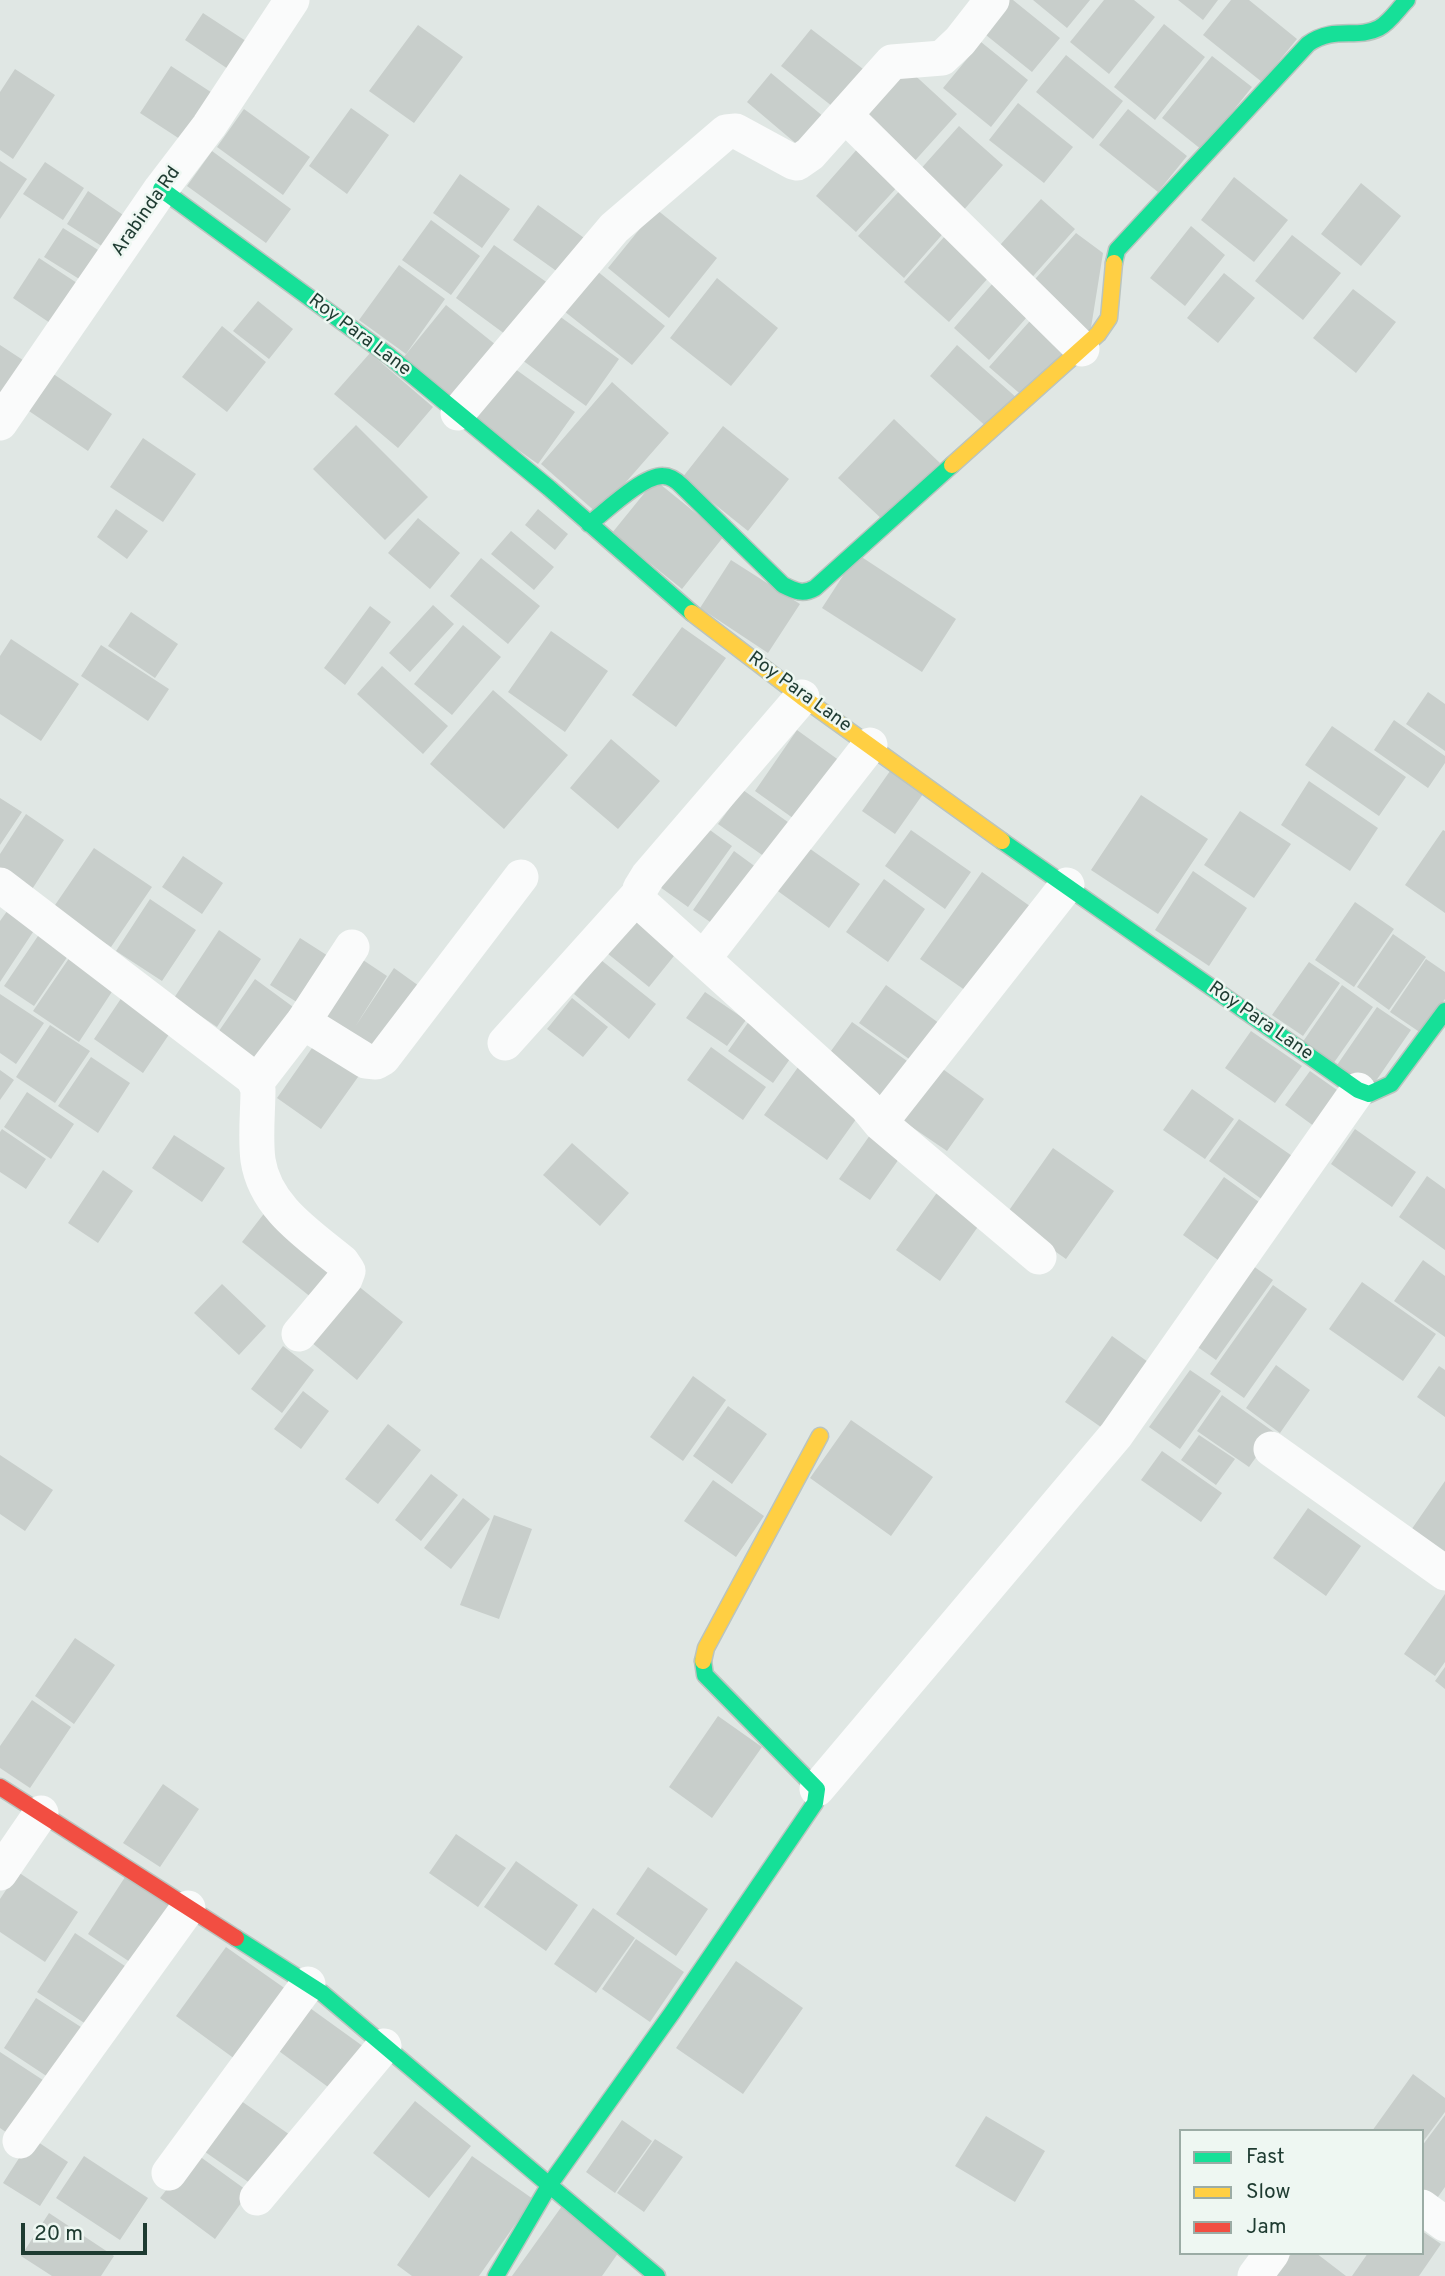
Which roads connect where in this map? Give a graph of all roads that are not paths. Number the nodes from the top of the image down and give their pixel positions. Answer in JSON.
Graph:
{"nodes":[{"id":1,"x":292,"y":0,"type":"edge"},
{"id":2,"x":992,"y":0,"type":"edge"},
{"id":3,"x":1407,"y":0,"type":"edge"},
{"id":4,"x":845,"y":115,"type":"junction"},
{"id":5,"x":162,"y":189,"type":"junction"},
{"id":6,"x":1083,"y":349,"type":"junction"},
{"id":7,"x":458,"y":413,"type":"junction"},
{"id":8,"x":0,"y":423,"type":"edge"},
{"id":9,"x":589,"y":524,"type":"junction"},
{"id":10,"x":803,"y":697,"type":"junction"},
{"id":11,"x":870,"y":745,"type":"junction"},
{"id":12,"x":521,"y":877,"type":"dead end"},
{"id":13,"x":0,"y":885,"type":"edge"},
{"id":14,"x":1067,"y":885,"type":"junction"},
{"id":15,"x":639,"y":894,"type":"junction"},
{"id":16,"x":352,"y":947,"type":"dead end"},
{"id":17,"x":703,"y":959,"type":"junction"},
{"id":18,"x":1445,"y":1011,"type":"edge"},
{"id":19,"x":303,"y":1022,"type":"junction"},
{"id":20,"x":505,"y":1043,"type":"dead end"},
{"id":21,"x":256,"y":1083,"type":"junction"},
{"id":22,"x":1358,"y":1090,"type":"junction"},
{"id":23,"x":880,"y":1123,"type":"junction"},
{"id":24,"x":1039,"y":1258,"type":"dead end"},
{"id":25,"x":299,"y":1334,"type":"dead end"},
{"id":26,"x":820,"y":1436,"type":"dead end"},
{"id":27,"x":1271,"y":1449,"type":"dead end"},
{"id":28,"x":1445,"y":1573,"type":"edge"},
{"id":29,"x":0,"y":1787,"type":"edge"},
{"id":30,"x":817,"y":1789,"type":"junction"},
{"id":31,"x":41,"y":1813,"type":"junction"},
{"id":32,"x":0,"y":1872,"type":"edge"},
{"id":33,"x":188,"y":1908,"type":"junction"},
{"id":34,"x":308,"y":1984,"type":"junction"},
{"id":35,"x":384,"y":2046,"type":"junction"},
{"id":36,"x":20,"y":2141,"type":"dead end"},
{"id":37,"x":169,"y":2173,"type":"dead end"},
{"id":38,"x":550,"y":2184,"type":"junction"},
{"id":39,"x":257,"y":2198,"type":"dead end"},
{"id":40,"x":1424,"y":2208,"type":"edge"},
{"id":41,"x":1445,"y":2224,"type":"edge"},
{"id":42,"x":1271,"y":2255,"type":"edge"},
{"id":43,"x":495,"y":2276,"type":"edge"},
{"id":44,"x":657,"y":2276,"type":"edge"},
{"id":45,"x":1255,"y":2276,"type":"edge"}],
"edges":[{"from":1,"to":5,"type":"street","name":"Arabinda Rd"},
{"from":2,"to":4,"type":"street"},
{"from":3,"to":6,"type":"street"},
{"from":4,"to":6,"type":"street"},
{"from":4,"to":7,"type":"street"},
{"from":5,"to":7,"type":"street","name":"Roy Para Lane"},
{"from":5,"to":8,"type":"street","name":"Arabinda Rd"},
{"from":6,"to":9,"type":"street"},
{"from":7,"to":9,"type":"street","name":"Roy Para Lane"},
{"from":9,"to":10,"type":"street","name":"Roy Para Lane"},
{"from":10,"to":11,"type":"street","name":"Roy Para Lane"},
{"from":10,"to":15,"type":"street"},
{"from":11,"to":14,"type":"street","name":"Roy Para Lane"},
{"from":11,"to":17,"type":"street"},
{"from":12,"to":19,"type":"street"},
{"from":13,"to":21,"type":"street"},
{"from":14,"to":22,"type":"street","name":"Roy Para Lane"},
{"from":14,"to":23,"type":"street"},
{"from":15,"to":17,"type":"street"},
{"from":15,"to":20,"type":"street"},
{"from":16,"to":19,"type":"street"},
{"from":17,"to":23,"type":"street"},
{"from":18,"to":22,"type":"street"},
{"from":19,"to":21,"type":"street"},
{"from":21,"to":25,"type":"street"},
{"from":22,"to":30,"type":"street"},
{"from":23,"to":24,"type":"street"},
{"from":26,"to":30,"type":"street"},
{"from":27,"to":28,"type":"street"},
{"from":29,"to":31,"type":"street"},
{"from":30,"to":38,"type":"street"},
{"from":31,"to":32,"type":"street"},
{"from":31,"to":33,"type":"street"},
{"from":33,"to":34,"type":"street"},
{"from":33,"to":36,"type":"street"},
{"from":34,"to":35,"type":"street"},
{"from":34,"to":37,"type":"street"},
{"from":35,"to":38,"type":"street"},
{"from":35,"to":39,"type":"street"},
{"from":38,"to":43,"type":"street"},
{"from":38,"to":44,"type":"street"},
{"from":40,"to":41,"type":"street"},
{"from":42,"to":45,"type":"street"}]}
